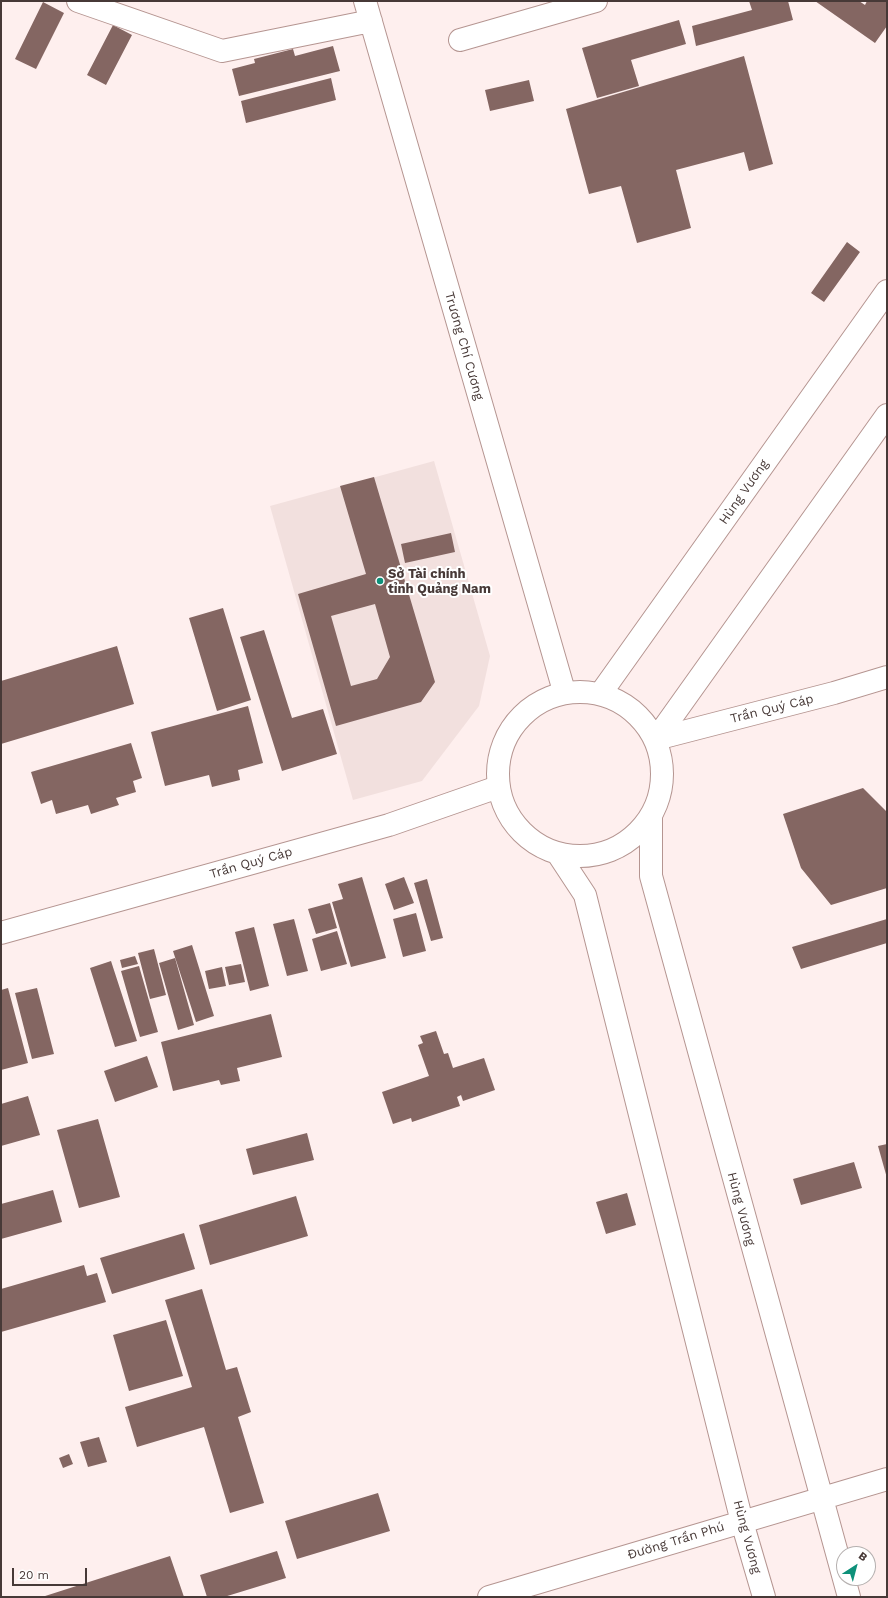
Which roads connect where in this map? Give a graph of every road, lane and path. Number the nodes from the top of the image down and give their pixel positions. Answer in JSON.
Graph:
{"nodes":[{"id":1,"x":78,"y":1,"type":"edge"},
{"id":2,"x":596,"y":1,"type":"edge"},
{"id":3,"x":368,"y":11,"type":"edge"},
{"id":4,"x":460,"y":40,"type":"dead end"},
{"id":5,"x":887,"y":291,"type":"edge"},
{"id":6,"x":887,"y":415,"type":"edge"},
{"id":7,"x":887,"y":677,"type":"edge"},
{"id":8,"x":564,"y":691,"type":"junction"},
{"id":9,"x":601,"y":693,"type":"junction"},
{"id":10,"x":656,"y":739,"type":"junction"},
{"id":11,"x":498,"y":787,"type":"junction"},
{"id":12,"x":651,"y":818,"type":"junction"},
{"id":13,"x":558,"y":854,"type":"junction"},
{"id":14,"x":1,"y":933,"type":"edge"},
{"id":15,"x":887,"y":1479,"type":"edge"},
{"id":16,"x":820,"y":1499,"type":"junction"},
{"id":17,"x":742,"y":1522,"type":"junction"},
{"id":18,"x":489,"y":1597,"type":"edge"},
{"id":19,"x":764,"y":1597,"type":"edge"},
{"id":20,"x":849,"y":1597,"type":"edge"}],
"edges":[{"from":1,"to":3,"type":"main road"},
{"from":2,"to":4,"type":"main road"},
{"from":3,"to":8,"type":"main road","name":"Trương Chí Cương"},
{"from":5,"to":9,"type":"main road","name":"Hùng Vương"},
{"from":6,"to":10,"type":"main road"},
{"from":7,"to":10,"type":"main road","name":"Trần Quý Cáp"},
{"from":8,"to":9,"type":"main road"},
{"from":8,"to":11,"type":"main road"},
{"from":9,"to":10,"type":"main road"},
{"from":10,"to":12,"type":"main road"},
{"from":11,"to":13,"type":"main road"},
{"from":11,"to":14,"type":"main road","name":"Trần Quý Cáp"},
{"from":12,"to":13,"type":"main road"},
{"from":12,"to":16,"type":"main road","name":"Hùng Vương"},
{"from":13,"to":17,"type":"main road","name":"Hùng Vương"},
{"from":15,"to":16,"type":"main road","name":"Đường Trần Phú"},
{"from":16,"to":17,"type":"main road","name":"Đường Trần Phú"},
{"from":16,"to":20,"type":"main road","name":"Hùng Vương"},
{"from":17,"to":18,"type":"main road","name":"Đường Trần Phú"},
{"from":17,"to":19,"type":"main road","name":"Hùng Vương"}]}
